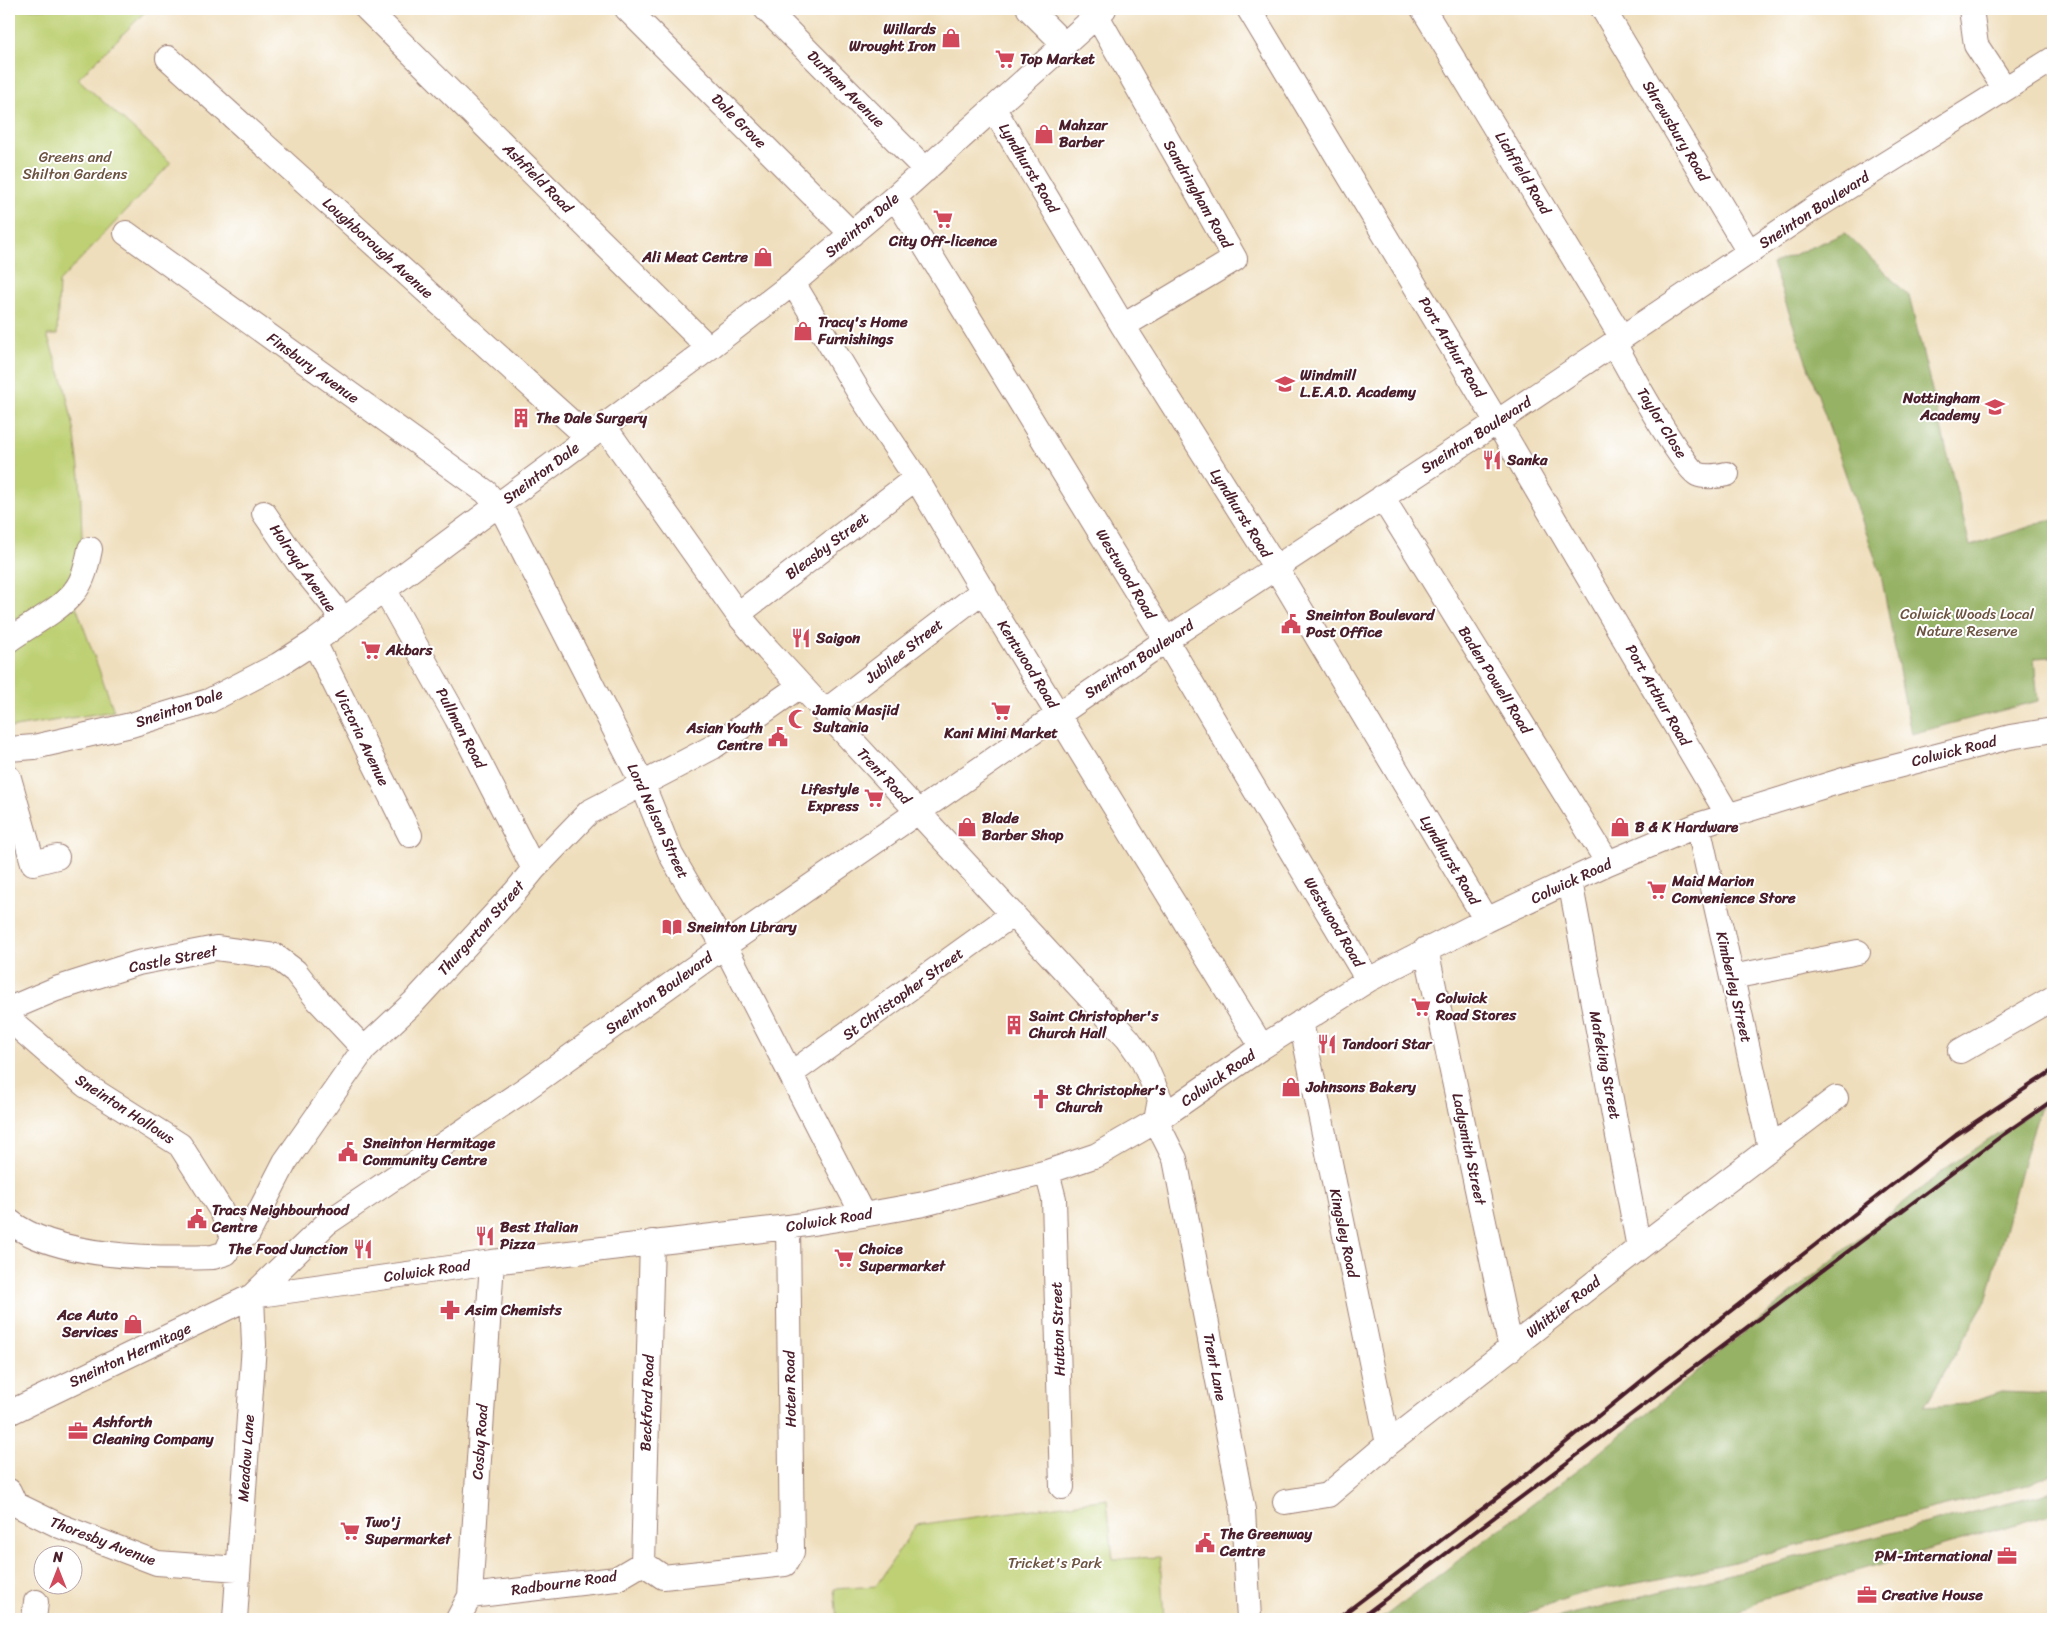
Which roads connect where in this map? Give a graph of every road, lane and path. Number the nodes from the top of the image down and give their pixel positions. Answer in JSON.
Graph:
{"nodes":[{"id":1,"x":367,"y":9,"type":"edge"},
{"id":2,"x":627,"y":9,"type":"edge"},
{"id":3,"x":766,"y":9,"type":"edge"},
{"id":4,"x":1029,"y":9,"type":"edge"},
{"id":5,"x":1249,"y":9,"type":"edge"},
{"id":6,"x":1423,"y":9,"type":"edge"},
{"id":7,"x":1603,"y":9,"type":"edge"},
{"id":8,"x":1971,"y":9,"type":"edge"},
{"id":9,"x":1101,"y":12,"type":"edge"},
{"id":10,"x":1064,"y":44,"type":"junction"},
{"id":11,"x":168,"y":58,"type":"dead end"},
{"id":12,"x":2053,"y":59,"type":"edge"},
{"id":13,"x":2005,"y":90,"type":"junction"},
{"id":14,"x":994,"y":109,"type":"junction"},
{"id":15,"x":926,"y":170,"type":"junction"},
{"id":16,"x":895,"y":197,"type":"junction"},
{"id":17,"x":126,"y":233,"type":"dead end"},
{"id":18,"x":852,"y":234,"type":"junction"},
{"id":19,"x":1749,"y":252,"type":"junction"},
{"id":20,"x":793,"y":283,"type":"junction"},
{"id":21,"x":1123,"y":326,"type":"junction"},
{"id":22,"x":1618,"y":340,"type":"junction"},
{"id":23,"x":709,"y":348,"type":"junction"},
{"id":24,"x":1497,"y":422,"type":"junction"},
{"id":25,"x":595,"y":433,"type":"junction"},
{"id":26,"x":1727,"y":474,"type":"dead end"},
{"id":27,"x":916,"y":478,"type":"junction"},
{"id":28,"x":1382,"y":497,"type":"junction"},
{"id":29,"x":497,"y":507,"type":"junction"},
{"id":30,"x":264,"y":513,"type":"dead end"},
{"id":31,"x":90,"y":549,"type":"dead end"},
{"id":32,"x":1276,"y":568,"type":"junction"},
{"id":33,"x":384,"y":589,"type":"junction"},
{"id":34,"x":984,"y":590,"type":"junction"},
{"id":35,"x":739,"y":616,"type":"junction"},
{"id":36,"x":340,"y":623,"type":"junction"},
{"id":37,"x":9,"y":640,"type":"edge"},
{"id":38,"x":1166,"y":640,"type":"junction"},
{"id":39,"x":314,"y":642,"type":"junction"},
{"id":40,"x":800,"y":686,"type":"junction"},
{"id":41,"x":824,"y":712,"type":"junction"},
{"id":42,"x":1059,"y":714,"type":"junction"},
{"id":43,"x":2053,"y":730,"type":"edge"},
{"id":44,"x":9,"y":750,"type":"edge"},
{"id":45,"x":9,"y":778,"type":"edge"},
{"id":46,"x":642,"y":783,"type":"junction"},
{"id":47,"x":917,"y":811,"type":"junction"},
{"id":48,"x":1728,"y":815,"type":"junction"},
{"id":49,"x":1698,"y":825,"type":"junction"},
{"id":50,"x":410,"y":835,"type":"dead end"},
{"id":51,"x":57,"y":856,"type":"dead end"},
{"id":52,"x":1608,"y":863,"type":"junction"},
{"id":53,"x":534,"y":869,"type":"junction"},
{"id":54,"x":1570,"y":882,"type":"junction"},
{"id":55,"x":1013,"y":914,"type":"junction"},
{"id":56,"x":1486,"y":920,"type":"junction"},
{"id":57,"x":723,"y":947,"type":"junction"},
{"id":58,"x":1426,"y":950,"type":"junction"},
{"id":59,"x":1858,"y":952,"type":"dead end"},
{"id":60,"x":1732,"y":978,"type":"junction"},
{"id":61,"x":1368,"y":980,"type":"junction"},
{"id":62,"x":2053,"y":998,"type":"edge"},
{"id":63,"x":9,"y":1009,"type":"edge"},
{"id":64,"x":9,"y":1019,"type":"edge"},
{"id":65,"x":1300,"y":1022,"type":"junction"},
{"id":66,"x":1262,"y":1047,"type":"junction"},
{"id":67,"x":364,"y":1048,"type":"junction"},
{"id":68,"x":1960,"y":1051,"type":"dead end"},
{"id":69,"x":792,"y":1074,"type":"junction"},
{"id":70,"x":1836,"y":1098,"type":"dead end"},
{"id":71,"x":1156,"y":1121,"type":"junction"},
{"id":72,"x":1770,"y":1148,"type":"junction"},
{"id":73,"x":1047,"y":1172,"type":"junction"},
{"id":74,"x":864,"y":1215,"type":"junction"},
{"id":75,"x":788,"y":1227,"type":"junction"},
{"id":76,"x":13,"y":1230,"type":"edge"},
{"id":77,"x":652,"y":1242,"type":"junction"},
{"id":78,"x":232,"y":1243,"type":"junction"},
{"id":79,"x":1639,"y":1248,"type":"junction"},
{"id":80,"x":492,"y":1262,"type":"junction"},
{"id":81,"x":252,"y":1296,"type":"junction"},
{"id":82,"x":1511,"y":1348,"type":"junction"},
{"id":83,"x":9,"y":1412,"type":"edge"},
{"id":84,"x":1388,"y":1444,"type":"junction"},
{"id":85,"x":1062,"y":1487,"type":"dead end"},
{"id":86,"x":9,"y":1492,"type":"edge"},
{"id":87,"x":1286,"y":1502,"type":"dead end"},
{"id":88,"x":643,"y":1564,"type":"junction"},
{"id":89,"x":238,"y":1569,"type":"junction"},
{"id":90,"x":470,"y":1596,"type":"junction"},
{"id":91,"x":235,"y":1619,"type":"edge"},
{"id":92,"x":458,"y":1619,"type":"edge"},
{"id":93,"x":1249,"y":1619,"type":"edge"}],
"edges":[{"from":1,"to":23,"type":"street","name":"Ashfield Road"},
{"from":2,"to":18,"type":"street","name":"Dale Grove"},
{"from":3,"to":15,"type":"street","name":"Durham Avenue"},
{"from":4,"to":10,"type":"street"},
{"from":5,"to":24,"type":"street","name":"Port Arthur Road"},
{"from":6,"to":22,"type":"street","name":"Lichfield Road"},
{"from":7,"to":19,"type":"street","name":"Shrewsbury Road"},
{"from":8,"to":13,"type":"street"},
{"from":9,"to":10,"type":"street","name":"Sneinton Dale"},
{"from":9,"to":21,"type":"street","name":"Sandringham Road"},
{"from":10,"to":14,"type":"street","name":"Sneinton Dale"},
{"from":11,"to":25,"type":"street","name":"Loughborough Avenue"},
{"from":12,"to":13,"type":"street","name":"Sneinton Boulevard"},
{"from":13,"to":19,"type":"street","name":"Sneinton Boulevard"},
{"from":14,"to":15,"type":"street","name":"Sneinton Dale"},
{"from":14,"to":21,"type":"street","name":"Lyndhurst Road"},
{"from":15,"to":16,"type":"street","name":"Sneinton Dale"},
{"from":16,"to":18,"type":"street","name":"Sneinton Dale"},
{"from":16,"to":38,"type":"street","name":"Westwood Road"},
{"from":17,"to":29,"type":"street","name":"Finsbury Avenue"},
{"from":18,"to":20,"type":"street","name":"Sneinton Dale"},
{"from":19,"to":22,"type":"street","name":"Sneinton Boulevard"},
{"from":20,"to":23,"type":"street","name":"Sneinton Dale"},
{"from":20,"to":27,"type":"street","name":"Kentwood Road"},
{"from":21,"to":32,"type":"street","name":"Lyndhurst Road"},
{"from":22,"to":24,"type":"street","name":"Sneinton Boulevard"},
{"from":22,"to":26,"type":"street","name":"Taylor Close"},
{"from":23,"to":25,"type":"street","name":"Sneinton Dale"},
{"from":24,"to":28,"type":"street","name":"Sneinton Boulevard"},
{"from":24,"to":48,"type":"street","name":"Port Arthur Road"},
{"from":25,"to":29,"type":"street","name":"Sneinton Dale"},
{"from":25,"to":35,"type":"street","name":"Trent Road"},
{"from":27,"to":34,"type":"street","name":"Kentwood Road"},
{"from":27,"to":35,"type":"street","name":"Bleasby Street"},
{"from":28,"to":32,"type":"street","name":"Sneinton Boulevard"},
{"from":28,"to":52,"type":"street","name":"Baden Powell Road"},
{"from":29,"to":33,"type":"street","name":"Sneinton Dale"},
{"from":29,"to":46,"type":"street","name":"Lord Nelson Street"},
{"from":30,"to":36,"type":"street","name":"Holroyd Avenue"},
{"from":31,"to":37,"type":"street"},
{"from":32,"to":38,"type":"street","name":"Sneinton Boulevard"},
{"from":32,"to":56,"type":"street","name":"Lyndhurst Road"},
{"from":33,"to":36,"type":"street","name":"Sneinton Dale"},
{"from":33,"to":53,"type":"street","name":"Pullman Road"},
{"from":34,"to":41,"type":"street","name":"Jubilee Street"},
{"from":34,"to":42,"type":"street","name":"Kentwood Road"},
{"from":35,"to":40,"type":"street","name":"Trent Road"},
{"from":36,"to":39,"type":"street","name":"Sneinton Dale"},
{"from":38,"to":42,"type":"street","name":"Sneinton Boulevard"},
{"from":38,"to":61,"type":"street","name":"Westwood Road"},
{"from":39,"to":44,"type":"street","name":"Sneinton Dale"},
{"from":39,"to":50,"type":"street","name":"Victoria Avenue"},
{"from":40,"to":41,"type":"street","name":"Trent Road"},
{"from":40,"to":46,"type":"street","name":"Thurgarton Street"},
{"from":41,"to":47,"type":"street","name":"Trent Road"},
{"from":42,"to":47,"type":"street","name":"Sneinton Boulevard"},
{"from":42,"to":66,"type":"street","name":"Kentwood Road"},
{"from":43,"to":48,"type":"street","name":"Colwick Road"},
{"from":45,"to":51,"type":"street"},
{"from":46,"to":53,"type":"street","name":"Thurgarton Street"},
{"from":46,"to":57,"type":"street","name":"Lord Nelson Street"},
{"from":47,"to":55,"type":"street","name":"Trent Road"},
{"from":47,"to":57,"type":"street","name":"Sneinton Boulevard"},
{"from":48,"to":49,"type":"street","name":"Colwick Road"},
{"from":49,"to":52,"type":"street","name":"Colwick Road"},
{"from":49,"to":60,"type":"street","name":"Kimberley Street"},
{"from":52,"to":54,"type":"street","name":"Colwick Road"},
{"from":53,"to":67,"type":"street","name":"Thurgarton Street"},
{"from":54,"to":56,"type":"street","name":"Colwick Road"},
{"from":54,"to":79,"type":"street","name":"Mafeking Street"},
{"from":55,"to":69,"type":"street","name":"St Christopher Street"},
{"from":55,"to":71,"type":"street","name":"Trent Road"},
{"from":56,"to":58,"type":"street","name":"Colwick Road"},
{"from":57,"to":69,"type":"street","name":"Lord Nelson Street"},
{"from":57,"to":81,"type":"street","name":"Sneinton Boulevard"},
{"from":58,"to":61,"type":"street","name":"Colwick Road"},
{"from":58,"to":82,"type":"street","name":"Ladysmith Street"},
{"from":59,"to":60,"type":"street"},
{"from":60,"to":72,"type":"street","name":"Kimberley Street"},
{"from":61,"to":65,"type":"street","name":"Colwick Road"},
{"from":62,"to":68,"type":"street"},
{"from":63,"to":67,"type":"street","name":"Castle Street"},
{"from":64,"to":78,"type":"street","name":"Sneinton Hollows"},
{"from":65,"to":66,"type":"street","name":"Colwick Road"},
{"from":65,"to":84,"type":"street","name":"Kingsley Road"},
{"from":66,"to":71,"type":"street","name":"Colwick Road"},
{"from":67,"to":78,"type":"street","name":"Thurgarton Street"},
{"from":69,"to":74,"type":"street","name":"Lord Nelson Street"},
{"from":70,"to":72,"type":"street","name":"Whittier Road"},
{"from":71,"to":73,"type":"street","name":"Colwick Road"},
{"from":71,"to":93,"type":"street","name":"Trent Lane"},
{"from":72,"to":79,"type":"street","name":"Whittier Road"},
{"from":73,"to":74,"type":"street","name":"Colwick Road"},
{"from":73,"to":85,"type":"street","name":"Hutton Street"},
{"from":74,"to":75,"type":"street","name":"Colwick Road"},
{"from":75,"to":77,"type":"street","name":"Colwick Road"},
{"from":75,"to":88,"type":"street","name":"Hoten Road"},
{"from":76,"to":78,"type":"street","name":"Thurgarton Street"},
{"from":77,"to":80,"type":"street","name":"Colwick Road"},
{"from":77,"to":88,"type":"street","name":"Beckford Road"},
{"from":79,"to":82,"type":"street","name":"Whittier Road"},
{"from":80,"to":81,"type":"street","name":"Colwick Road"},
{"from":80,"to":90,"type":"street","name":"Cosby Road"},
{"from":81,"to":83,"type":"street","name":"Sneinton Hermitage"},
{"from":81,"to":89,"type":"street","name":"Meadow Lane"},
{"from":82,"to":84,"type":"street","name":"Whittier Road"},
{"from":84,"to":87,"type":"street","name":"Whittier Road"},
{"from":86,"to":89,"type":"street","name":"Thoresby Avenue"},
{"from":88,"to":90,"type":"street","name":"Radbourne Road"},
{"from":89,"to":91,"type":"street","name":"Meadow Lane"},
{"from":90,"to":92,"type":"street","name":"Cosby Road"}]}
